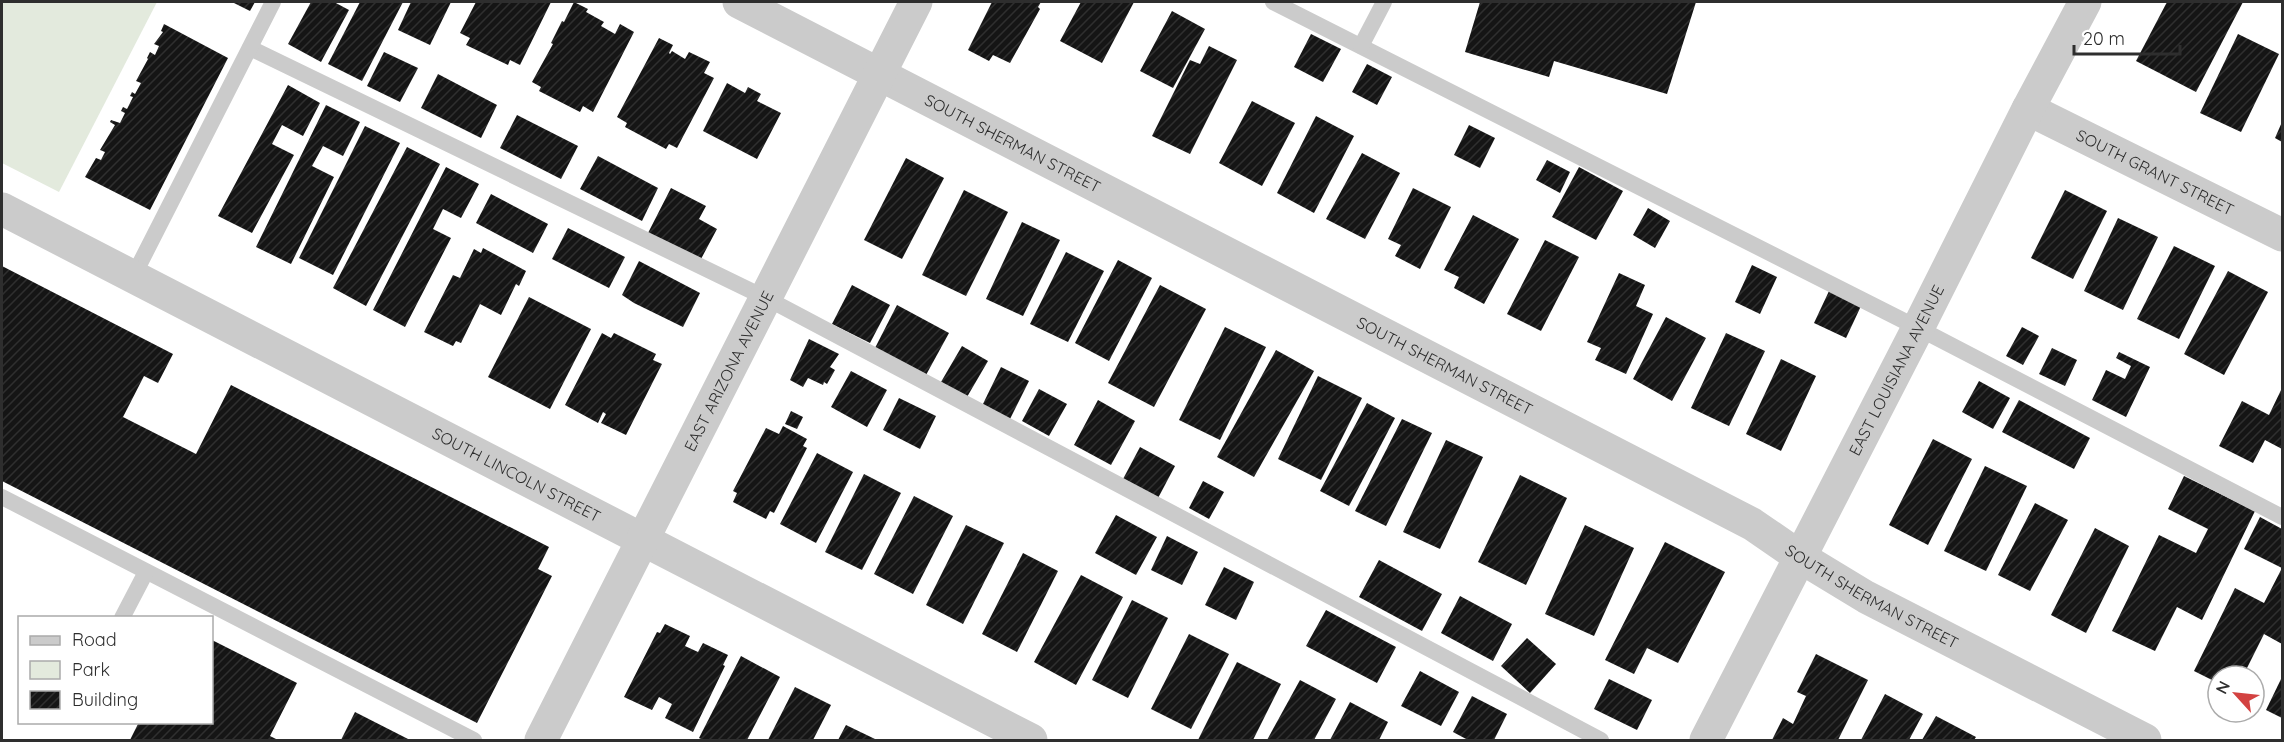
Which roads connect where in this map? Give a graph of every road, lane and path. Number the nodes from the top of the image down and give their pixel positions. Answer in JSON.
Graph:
{"nodes":[{"id":1,"x":273,"y":2,"type":"edge"},
{"id":2,"x":739,"y":2,"type":"edge"},
{"id":3,"x":916,"y":2,"type":"edge"},
{"id":4,"x":1273,"y":2,"type":"edge"},
{"id":5,"x":1384,"y":2,"type":"edge"},
{"id":6,"x":2085,"y":2,"type":"edge"},
{"id":7,"x":1361,"y":46,"type":"junction"},
{"id":8,"x":249,"y":48,"type":"junction"},
{"id":9,"x":879,"y":74,"type":"junction"},
{"id":10,"x":2028,"y":109,"type":"junction"},
{"id":11,"x":2,"y":209,"type":"edge"},
{"id":12,"x":2283,"y":235,"type":"edge"},
{"id":13,"x":133,"y":277,"type":"junction"},
{"id":14,"x":765,"y":298,"type":"junction"},
{"id":15,"x":1918,"y":328,"type":"junction"},
{"id":16,"x":2,"y":497,"type":"edge"},
{"id":17,"x":2283,"y":517,"type":"edge"},
{"id":18,"x":643,"y":539,"type":"junction"},
{"id":19,"x":1800,"y":557,"type":"junction"},
{"id":20,"x":146,"y":572,"type":"junction"},
{"id":21,"x":123,"y":616,"type":"edge"},
{"id":22,"x":474,"y":741,"type":"edge"},
{"id":23,"x":541,"y":741,"type":"edge"},
{"id":24,"x":1031,"y":741,"type":"edge"},
{"id":25,"x":1601,"y":741,"type":"edge"},
{"id":26,"x":1706,"y":741,"type":"edge"},
{"id":27,"x":2145,"y":741,"type":"edge"}],
"edges":[{"from":1,"to":8,"type":"lane"},
{"from":2,"to":9,"type":"street","name":"SOUTH SHERMAN STREET"},
{"from":3,"to":9,"type":"street","name":"EAST ARIZONA AVENUE"},
{"from":4,"to":7,"type":"lane"},
{"from":5,"to":7,"type":"lane"},
{"from":6,"to":10,"type":"street","name":"EAST LOUISIANA AVENUE"},
{"from":7,"to":15,"type":"lane"},
{"from":8,"to":13,"type":"lane"},
{"from":8,"to":14,"type":"lane"},
{"from":9,"to":14,"type":"street","name":"EAST ARIZONA AVENUE"},
{"from":9,"to":19,"type":"street","name":"SOUTH SHERMAN STREET"},
{"from":10,"to":12,"type":"street","name":"SOUTH GRANT STREET"},
{"from":10,"to":15,"type":"street","name":"EAST LOUISIANA AVENUE"},
{"from":11,"to":13,"type":"street","name":"SOUTH LINCOLN STREET"},
{"from":13,"to":18,"type":"street","name":"SOUTH LINCOLN STREET"},
{"from":14,"to":18,"type":"street","name":"EAST ARIZONA AVENUE"},
{"from":14,"to":25,"type":"lane"},
{"from":15,"to":17,"type":"lane"},
{"from":15,"to":19,"type":"street","name":"EAST LOUISIANA AVENUE"},
{"from":16,"to":20,"type":"lane"},
{"from":18,"to":23,"type":"street","name":"EAST ARIZONA AVENUE"},
{"from":18,"to":24,"type":"street","name":"SOUTH LINCOLN STREET"},
{"from":19,"to":26,"type":"street","name":"EAST LOUISIANA AVENUE"},
{"from":19,"to":27,"type":"street","name":"SOUTH SHERMAN STREET"},
{"from":20,"to":21,"type":"lane"},
{"from":20,"to":22,"type":"lane"}]}
